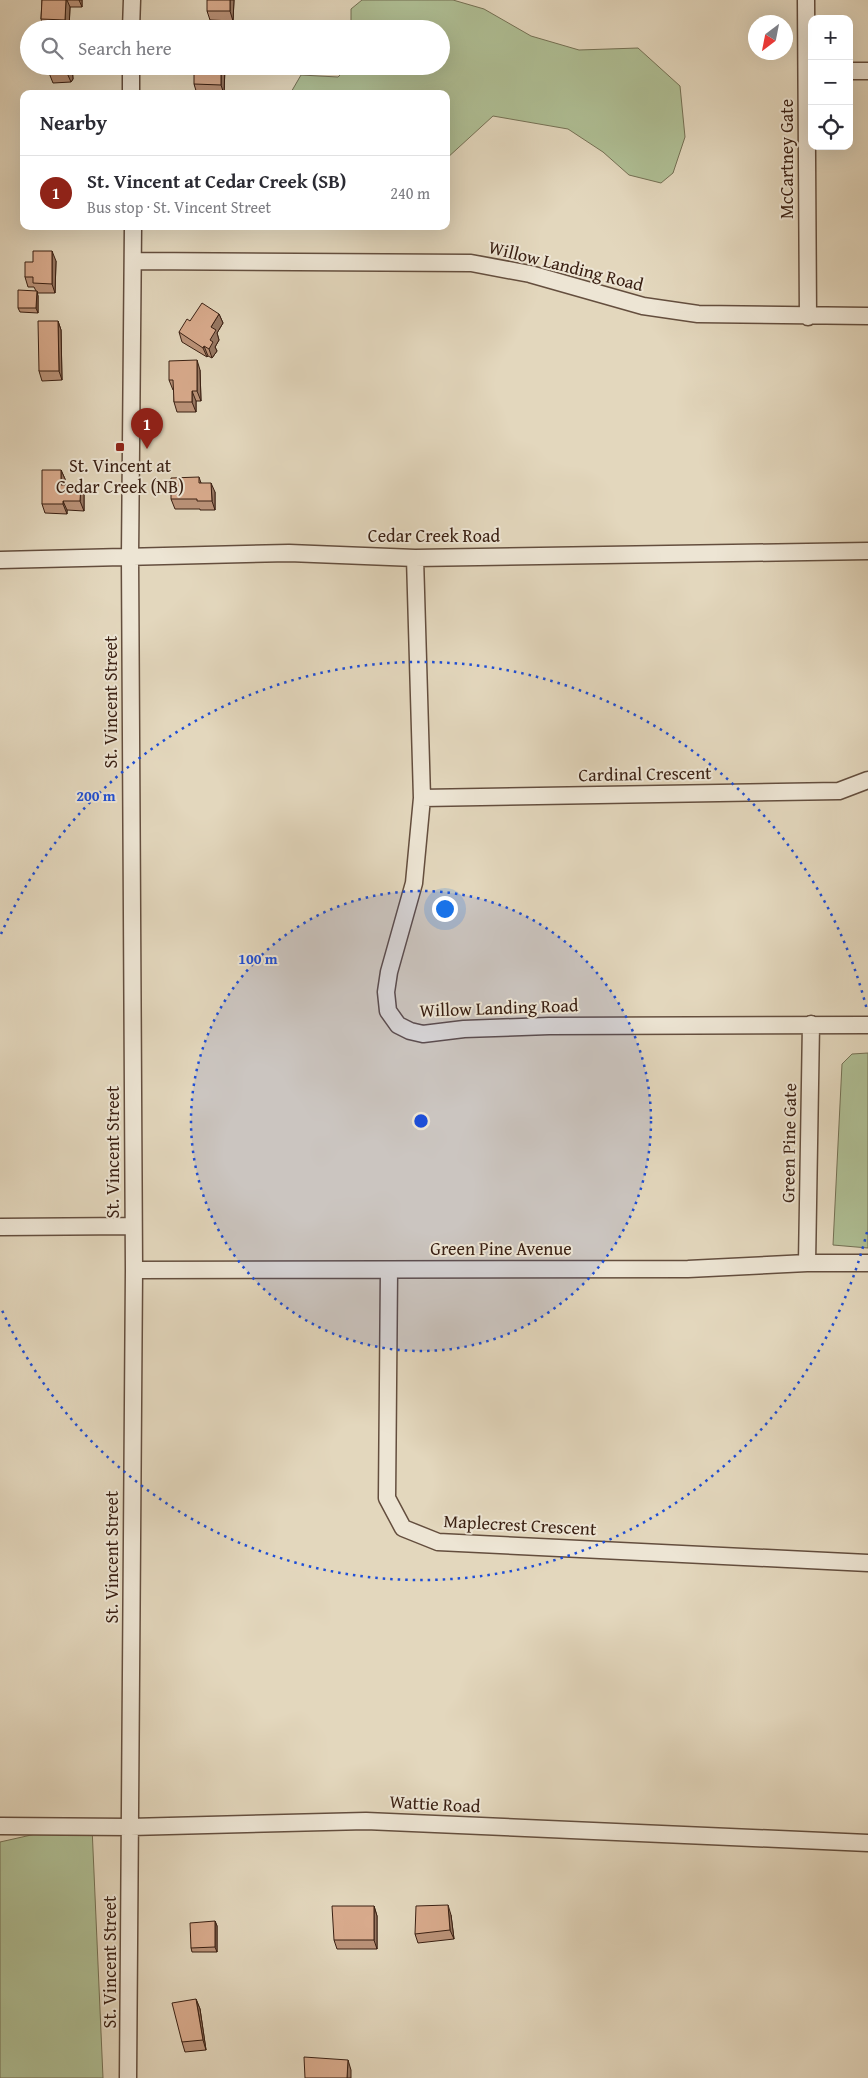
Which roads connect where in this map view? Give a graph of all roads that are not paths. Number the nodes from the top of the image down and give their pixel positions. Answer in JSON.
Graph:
{"nodes":[{"id":1,"x":132,"y":0,"type":"edge"},
{"id":2,"x":806,"y":0,"type":"edge"},
{"id":3,"x":131,"y":20,"type":"edge"},
{"id":4,"x":808,"y":60,"type":"edge"},
{"id":5,"x":868,"y":70,"type":"edge"},
{"id":6,"x":853,"y":71,"type":"edge"},
{"id":7,"x":131,"y":75,"type":"edge"},
{"id":8,"x":131,"y":90,"type":"edge"},
{"id":9,"x":809,"y":105,"type":"edge"},
{"id":10,"x":133,"y":230,"type":"edge"},
{"id":11,"x":133,"y":261,"type":"junction"},
{"id":12,"x":868,"y":316,"type":"edge"},
{"id":13,"x":808,"y":317,"type":"junction"},
{"id":14,"x":868,"y":551,"type":"edge"},
{"id":15,"x":130,"y":557,"type":"junction"},
{"id":16,"x":414,"y":558,"type":"junction"},
{"id":17,"x":0,"y":560,"type":"edge"},
{"id":18,"x":868,"y":780,"type":"edge"},
{"id":19,"x":422,"y":798,"type":"junction"},
{"id":20,"x":810,"y":1024,"type":"junction"},
{"id":21,"x":868,"y":1025,"type":"edge"},
{"id":22,"x":133,"y":1226,"type":"junction"},
{"id":23,"x":0,"y":1228,"type":"edge"},
{"id":24,"x":807,"y":1263,"type":"junction"},
{"id":25,"x":868,"y":1264,"type":"edge"},
{"id":26,"x":134,"y":1270,"type":"junction"},
{"id":27,"x":389,"y":1270,"type":"junction"},
{"id":28,"x":868,"y":1563,"type":"edge"},
{"id":29,"x":0,"y":1826,"type":"edge"},
{"id":30,"x":130,"y":1827,"type":"junction"},
{"id":31,"x":868,"y":1843,"type":"edge"},
{"id":32,"x":128,"y":2078,"type":"edge"}],
"edges":[{"from":1,"to":3,"type":"street"},
{"from":2,"to":4,"type":"street","name":"McCartney Gate"},
{"from":5,"to":6,"type":"street"},
{"from":7,"to":8,"type":"street"},
{"from":9,"to":13,"type":"street","name":"McCartney Gate"},
{"from":10,"to":11,"type":"street","name":"St. Vincent Street"},
{"from":11,"to":13,"type":"street","name":"Willow Landing Road"},
{"from":11,"to":15,"type":"street","name":"St. Vincent Street"},
{"from":12,"to":13,"type":"street","name":"Willow Landing Road"},
{"from":14,"to":16,"type":"street","name":"Cedar Creek Road"},
{"from":15,"to":16,"type":"street","name":"Cedar Creek Road"},
{"from":15,"to":17,"type":"street","name":"Cedar Creek Road"},
{"from":15,"to":22,"type":"street","name":"St. Vincent Street"},
{"from":16,"to":19,"type":"street","name":"Willow Landing Road"},
{"from":18,"to":19,"type":"street","name":"Cardinal Crescent"},
{"from":19,"to":20,"type":"street","name":"Willow Landing Road"},
{"from":20,"to":21,"type":"street","name":"Willow Landing Road"},
{"from":20,"to":24,"type":"street","name":"Green Pine Gate"},
{"from":22,"to":23,"type":"street"},
{"from":22,"to":26,"type":"street","name":"St. Vincent Street"},
{"from":24,"to":25,"type":"street","name":"Green Pine Avenue"},
{"from":24,"to":27,"type":"street","name":"Green Pine Avenue"},
{"from":26,"to":27,"type":"street","name":"Green Pine Avenue"},
{"from":26,"to":30,"type":"street","name":"St. Vincent Street"},
{"from":27,"to":28,"type":"street","name":"Maplecrest Crescent"},
{"from":29,"to":30,"type":"street","name":"Wattie Road"},
{"from":30,"to":31,"type":"street","name":"Wattie Road"},
{"from":30,"to":32,"type":"street","name":"St. Vincent Street"}]}
